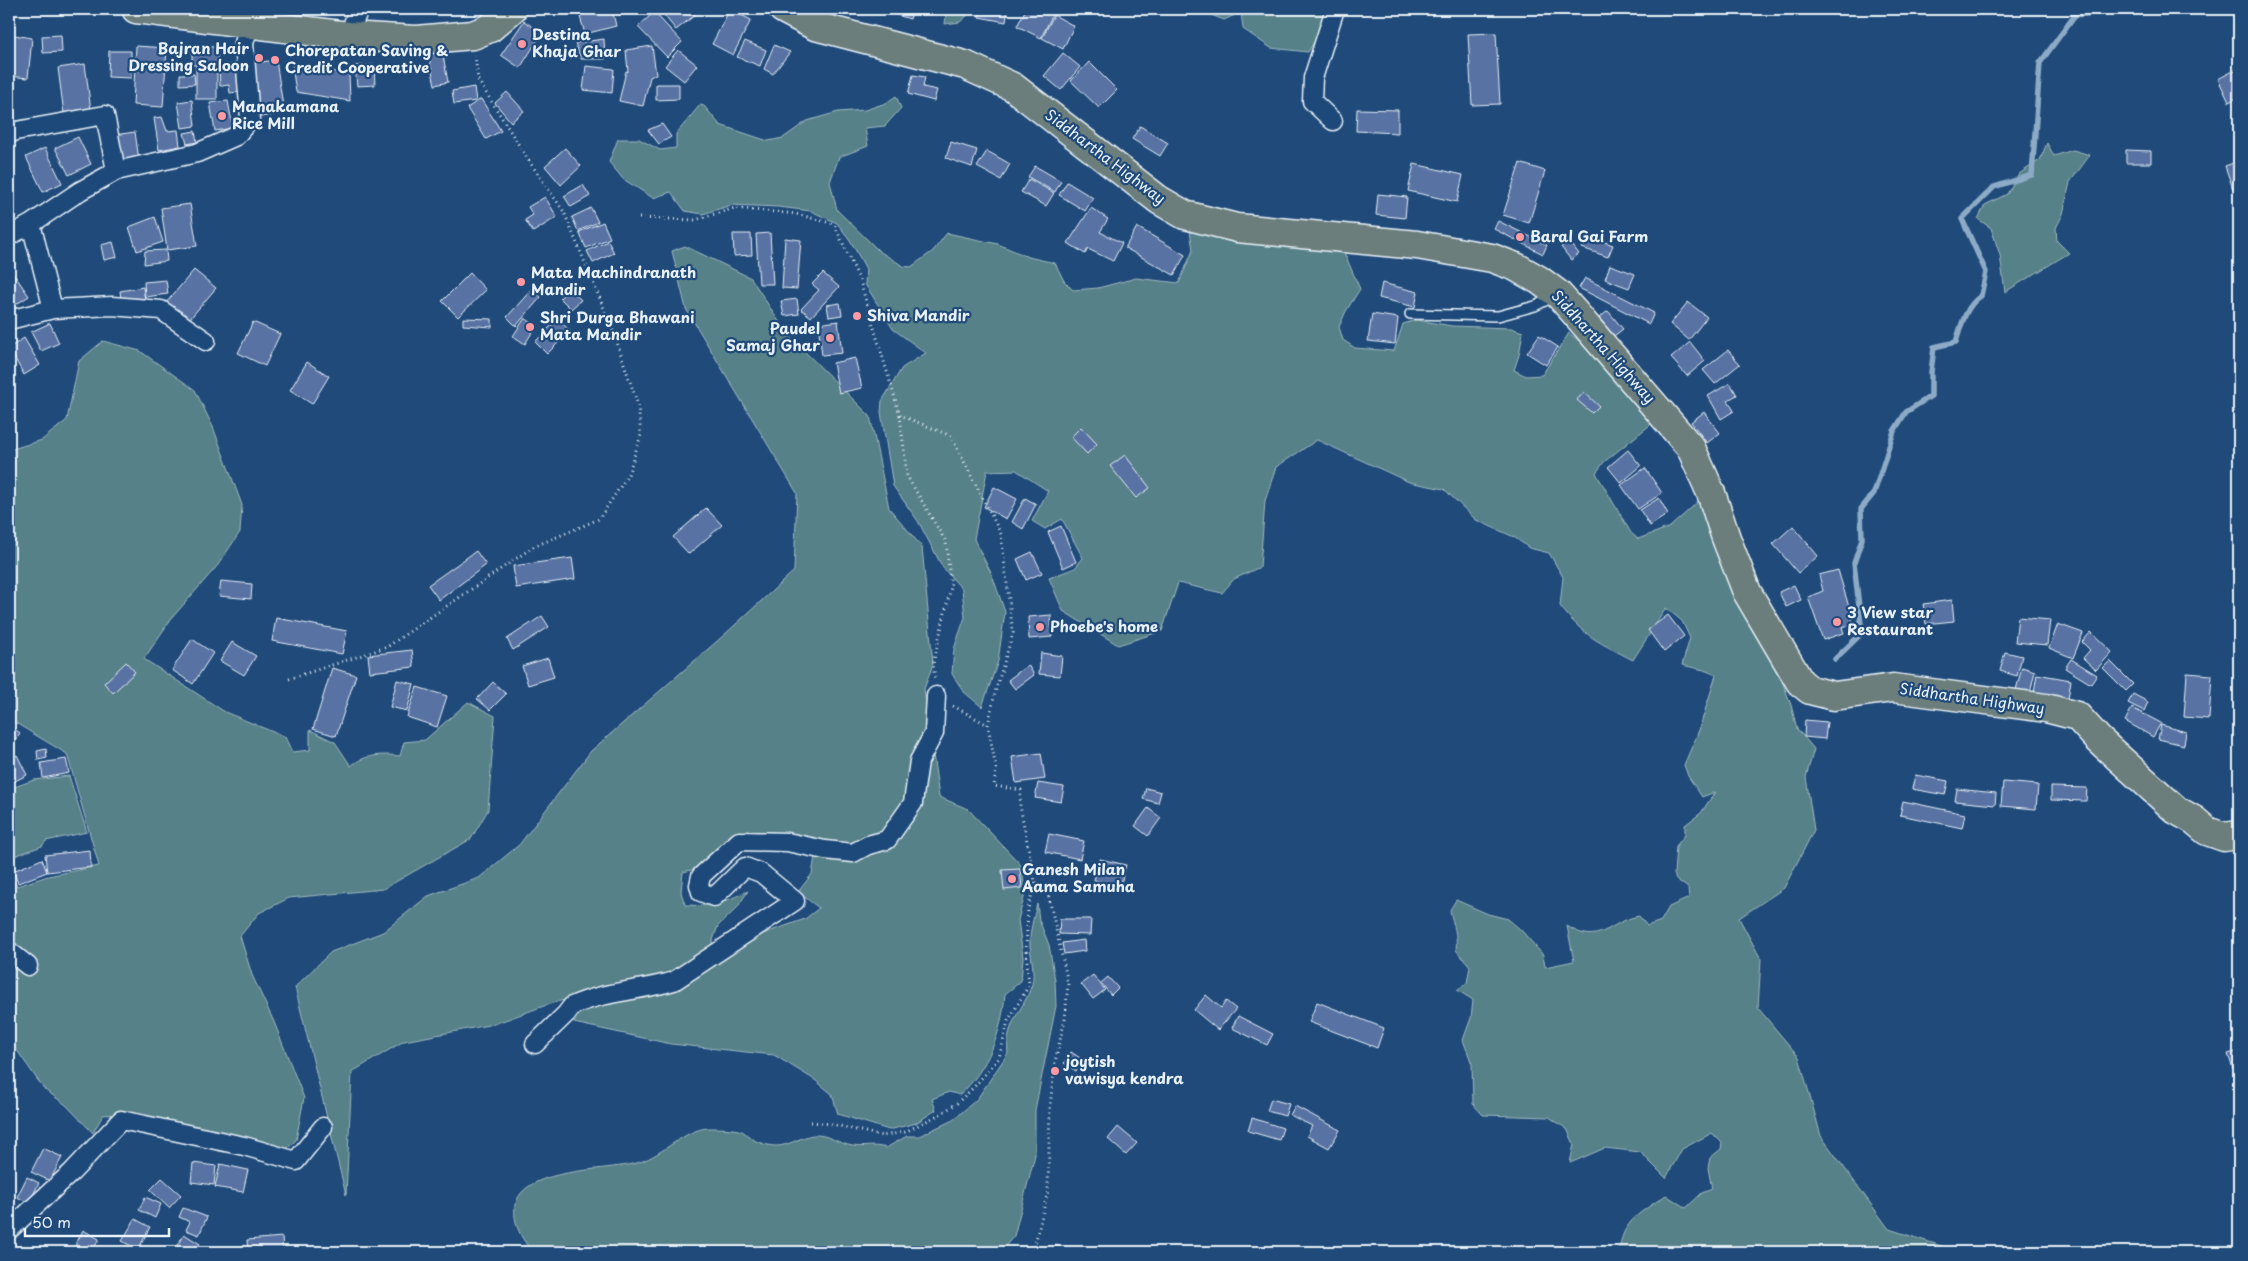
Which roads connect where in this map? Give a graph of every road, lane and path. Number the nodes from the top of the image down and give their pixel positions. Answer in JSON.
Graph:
{"nodes":[{"id":1,"x":136,"y":9,"type":"edge"},
{"id":2,"x":359,"y":9,"type":"edge"},
{"id":3,"x":512,"y":9,"type":"edge"},
{"id":4,"x":783,"y":9,"type":"edge"},
{"id":5,"x":1335,"y":9,"type":"edge"},
{"id":6,"x":251,"y":22,"type":"junction"},
{"id":7,"x":473,"y":35,"type":"junction"},
{"id":8,"x":348,"y":36,"type":"junction"},
{"id":9,"x":1333,"y":121,"type":"dead end"},
{"id":10,"x":9,"y":134,"type":"edge"},
{"id":11,"x":116,"y":171,"type":"junction"},
{"id":12,"x":639,"y":218,"type":"dead end"},
{"id":13,"x":31,"y":224,"type":"junction"},
{"id":14,"x":9,"y":236,"type":"edge"},
{"id":15,"x":1558,"y":294,"type":"junction"},
{"id":16,"x":53,"y":310,"type":"junction"},
{"id":17,"x":1410,"y":314,"type":"dead end"},
{"id":18,"x":9,"y":320,"type":"edge"},
{"id":19,"x":206,"y":341,"type":"dead end"},
{"id":20,"x":900,"y":415,"type":"junction"},
{"id":21,"x":289,"y":679,"type":"dead end"},
{"id":22,"x":936,"y":696,"type":"junction"},
{"id":23,"x":988,"y":725,"type":"junction"},
{"id":24,"x":2239,"y":835,"type":"edge"},
{"id":25,"x":1035,"y":882,"type":"junction"},
{"id":26,"x":9,"y":951,"type":"edge"},
{"id":27,"x":28,"y":966,"type":"dead end"},
{"id":28,"x":535,"y":1044,"type":"dead end"},
{"id":29,"x":811,"y":1122,"type":"dead end"},
{"id":30,"x":323,"y":1127,"type":"dead end"},
{"id":31,"x":9,"y":1230,"type":"edge"},
{"id":32,"x":1033,"y":1252,"type":"edge"}],
"edges":[{"from":1,"to":6,"type":"highway"},
{"from":2,"to":8,"type":"street"},
{"from":3,"to":7,"type":"highway"},
{"from":4,"to":15,"type":"highway","name":"Siddhartha Highway"},
{"from":5,"to":9,"type":"street"},
{"from":6,"to":8,"type":"highway"},
{"from":6,"to":11,"type":"street"},
{"from":7,"to":8,"type":"highway"},
{"from":7,"to":21,"type":"path"},
{"from":10,"to":11,"type":"street"},
{"from":11,"to":13,"type":"street"},
{"from":12,"to":20,"type":"path"},
{"from":13,"to":14,"type":"street"},
{"from":13,"to":16,"type":"street"},
{"from":15,"to":17,"type":"lane"},
{"from":15,"to":24,"type":"highway","name":"Siddhartha Highway"},
{"from":16,"to":18,"type":"street"},
{"from":16,"to":19,"type":"street"},
{"from":20,"to":22,"type":"path"},
{"from":20,"to":23,"type":"path"},
{"from":22,"to":23,"type":"path"},
{"from":22,"to":28,"type":"street"},
{"from":23,"to":25,"type":"path"},
{"from":25,"to":29,"type":"path"},
{"from":25,"to":32,"type":"path"},
{"from":26,"to":27,"type":"street"},
{"from":30,"to":31,"type":"street"}]}
